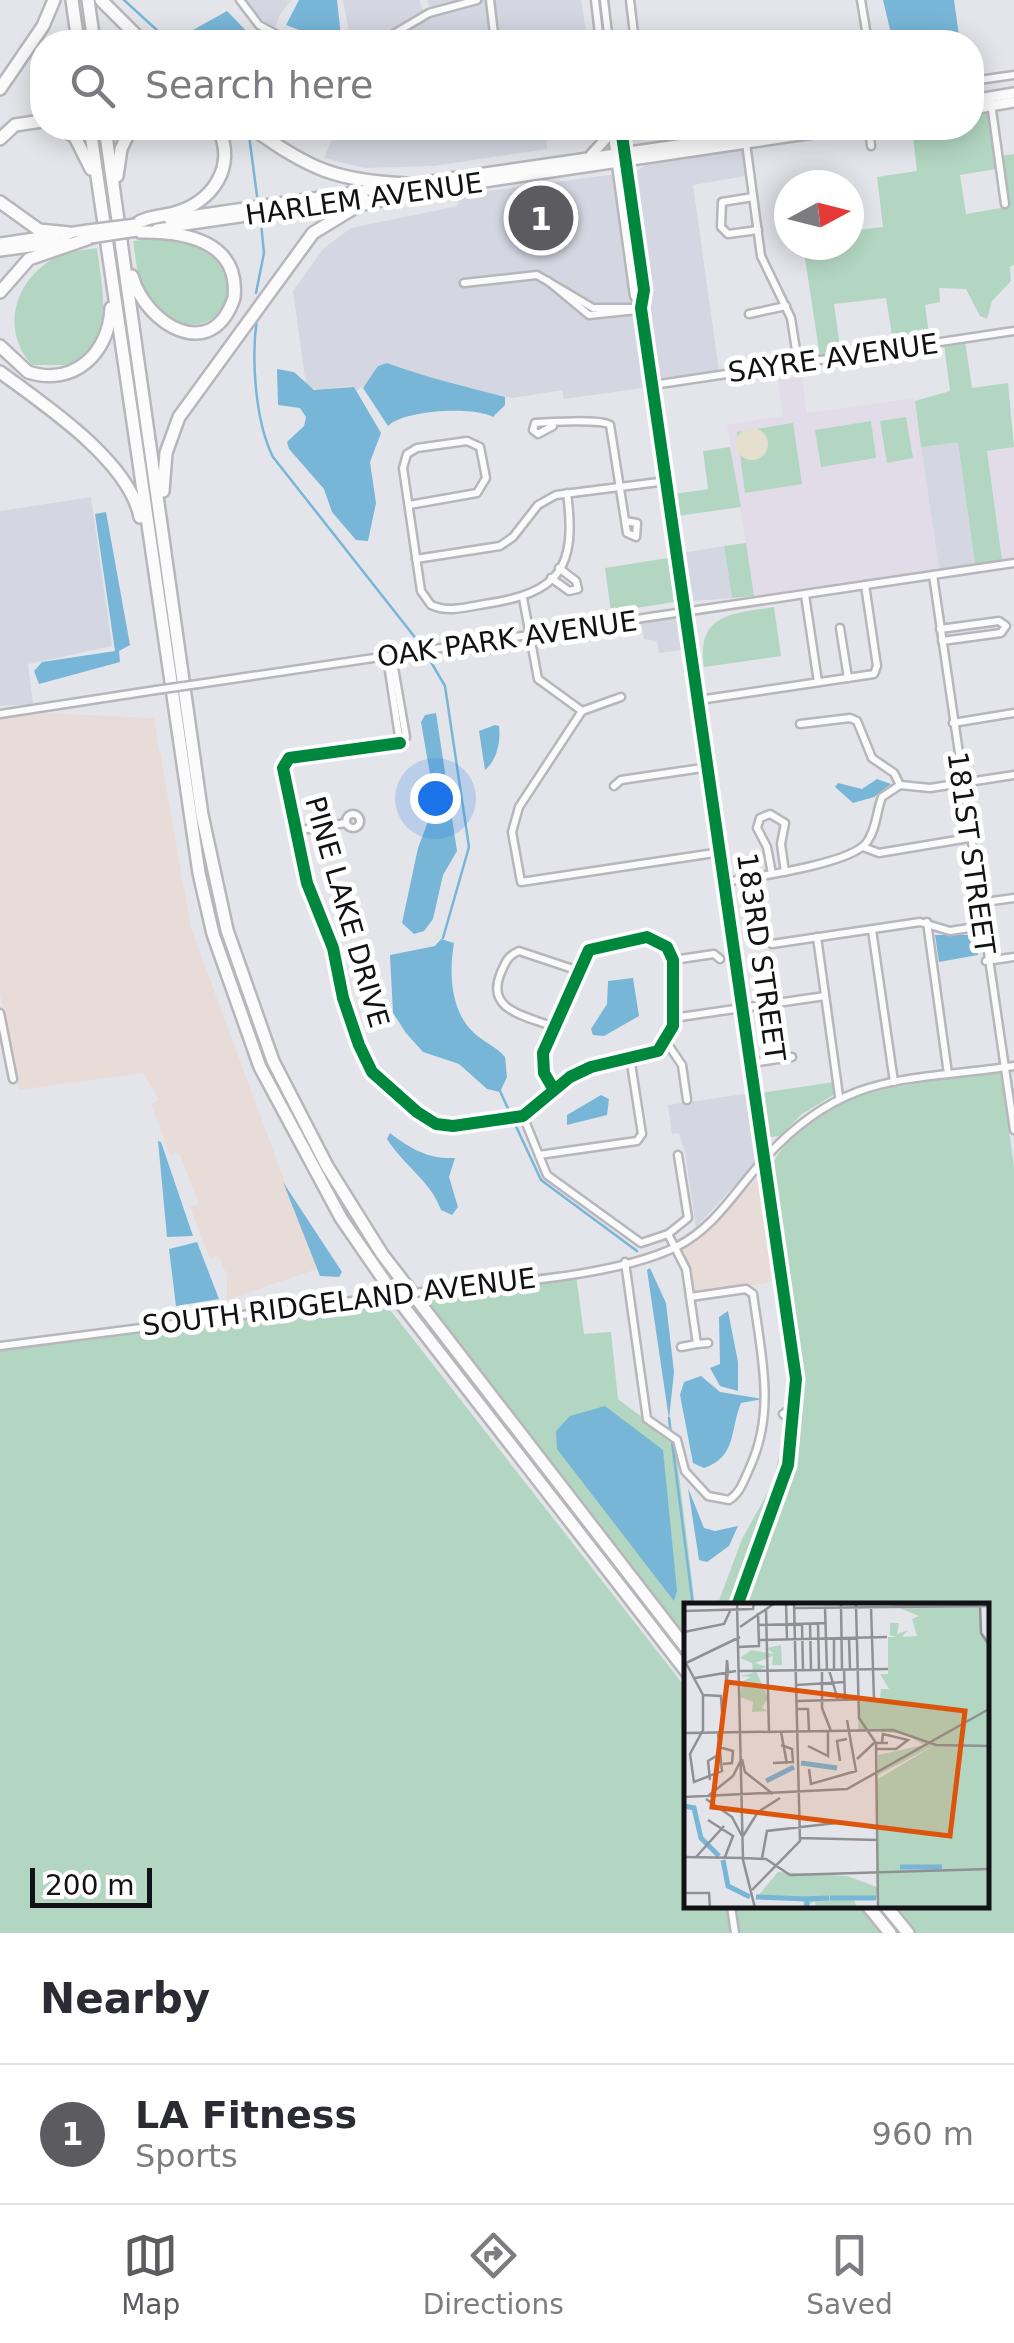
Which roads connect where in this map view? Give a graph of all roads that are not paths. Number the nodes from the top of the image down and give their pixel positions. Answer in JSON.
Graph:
{"nodes":[{"id":1,"x":54,"y":0,"type":"edge"},
{"id":2,"x":72,"y":0,"type":"edge"},
{"id":3,"x":88,"y":0,"type":"edge"},
{"id":4,"x":101,"y":0,"type":"edge"},
{"id":5,"x":240,"y":0,"type":"edge"},
{"id":6,"x":422,"y":0,"type":"edge"},
{"id":7,"x":477,"y":0,"type":"edge"},
{"id":8,"x":490,"y":0,"type":"edge"},
{"id":9,"x":596,"y":0,"type":"edge"},
{"id":10,"x":604,"y":0,"type":"edge"},
{"id":11,"x":630,"y":0,"type":"edge"},
{"id":12,"x":861,"y":0,"type":"edge"},
{"id":13,"x":428,"y":12,"type":"junction"},
{"id":14,"x":40,"y":30,"type":"edge"},
{"id":15,"x":76,"y":30,"type":"edge"},
{"id":16,"x":92,"y":30,"type":"edge"},
{"id":17,"x":131,"y":30,"type":"edge"},
{"id":18,"x":267,"y":30,"type":"edge"},
{"id":19,"x":399,"y":30,"type":"edge"},
{"id":20,"x":494,"y":30,"type":"edge"},
{"id":21,"x":599,"y":30,"type":"edge"},
{"id":22,"x":608,"y":30,"type":"edge"},
{"id":23,"x":634,"y":30,"type":"edge"},
{"id":24,"x":866,"y":30,"type":"edge"},
{"id":25,"x":30,"y":45,"type":"edge"},
{"id":26,"x":1014,"y":74,"type":"edge"},
{"id":27,"x":984,"y":79,"type":"edge"},
{"id":28,"x":0,"y":89,"type":"edge"},
{"id":29,"x":1014,"y":93,"type":"edge"},
{"id":30,"x":984,"y":101,"type":"edge"},
{"id":31,"x":990,"y":101,"type":"junction"},
{"id":32,"x":1014,"y":102,"type":"edge"},
{"id":33,"x":984,"y":104,"type":"edge"},
{"id":34,"x":30,"y":123,"type":"edge"},
{"id":35,"x":0,"y":139,"type":"edge"},
{"id":36,"x":73,"y":140,"type":"edge"},
{"id":37,"x":92,"y":140,"type":"edge"},
{"id":38,"x":107,"y":140,"type":"edge"},
{"id":39,"x":125,"y":140,"type":"edge"},
{"id":40,"x":221,"y":140,"type":"edge"},
{"id":41,"x":269,"y":140,"type":"edge"},
{"id":42,"x":607,"y":140,"type":"edge"},
{"id":43,"x":617,"y":140,"type":"edge"},
{"id":44,"x":738,"y":140,"type":"edge"},
{"id":45,"x":745,"y":140,"type":"edge"},
{"id":46,"x":870,"y":140,"type":"edge"},
{"id":47,"x":871,"y":146,"type":"dead end"},
{"id":48,"x":588,"y":158,"type":"junction"},
{"id":49,"x":621,"y":158,"type":"junction"},
{"id":50,"x":412,"y":188,"type":"junction"},
{"id":51,"x":114,"y":196,"type":"junction"},
{"id":52,"x":753,"y":197,"type":"junction"},
{"id":53,"x":100,"y":199,"type":"junction"},
{"id":54,"x":0,"y":202,"type":"edge"},
{"id":55,"x":1005,"y":204,"type":"dead end"},
{"id":56,"x":138,"y":229,"type":"junction"},
{"id":57,"x":758,"y":230,"type":"junction"},
{"id":58,"x":68,"y":233,"type":"junction"},
{"id":59,"x":89,"y":235,"type":"junction"},
{"id":60,"x":122,"y":244,"type":"junction"},
{"id":61,"x":0,"y":247,"type":"edge"},
{"id":62,"x":464,"y":283,"type":"dead end"},
{"id":63,"x":112,"y":284,"type":"junction"},
{"id":64,"x":0,"y":292,"type":"edge"},
{"id":65,"x":786,"y":306,"type":"junction"},
{"id":66,"x":642,"y":308,"type":"junction"},
{"id":67,"x":749,"y":314,"type":"dead end"},
{"id":68,"x":1014,"y":331,"type":"edge"},
{"id":69,"x":0,"y":346,"type":"edge"},
{"id":70,"x":798,"y":363,"type":"junction"},
{"id":71,"x":0,"y":372,"type":"edge"},
{"id":72,"x":653,"y":385,"type":"junction"},
{"id":73,"x":552,"y":426,"type":"dead end"},
{"id":74,"x":667,"y":481,"type":"junction"},
{"id":75,"x":620,"y":486,"type":"junction"},
{"id":76,"x":567,"y":493,"type":"junction"},
{"id":77,"x":409,"y":506,"type":"junction"},
{"id":78,"x":161,"y":515,"type":"junction"},
{"id":79,"x":625,"y":520,"type":"dead end"},
{"id":80,"x":416,"y":559,"type":"junction"},
{"id":81,"x":1014,"y":563,"type":"edge"},
{"id":82,"x":559,"y":568,"type":"junction"},
{"id":83,"x":933,"y":575,"type":"junction"},
{"id":84,"x":551,"y":578,"type":"junction"},
{"id":85,"x":865,"y":586,"type":"junction"},
{"id":86,"x":805,"y":594,"type":"junction"},
{"id":87,"x":523,"y":598,"type":"junction"},
{"id":88,"x":686,"y":612,"type":"junction"},
{"id":89,"x":840,"y":628,"type":"dead end"},
{"id":90,"x":940,"y":629,"type":"junction"},
{"id":91,"x":530,"y":634,"type":"junction"},
{"id":92,"x":942,"y":641,"type":"junction"},
{"id":93,"x":392,"y":656,"type":"junction"},
{"id":94,"x":848,"y":678,"type":"junction"},
{"id":95,"x":170,"y":680,"type":"junction"},
{"id":96,"x":818,"y":683,"type":"junction"},
{"id":97,"x":621,"y":696,"type":"dead end"},
{"id":98,"x":699,"y":700,"type":"junction"},
{"id":99,"x":582,"y":712,"type":"junction"},
{"id":100,"x":0,"y":714,"type":"edge"},
{"id":101,"x":1014,"y":714,"type":"edge"},
{"id":102,"x":953,"y":723,"type":"junction"},
{"id":103,"x":800,"y":724,"type":"dead end"},
{"id":104,"x":708,"y":767,"type":"junction"},
{"id":105,"x":1014,"y":775,"type":"edge"},
{"id":106,"x":961,"y":783,"type":"junction"},
{"id":107,"x":900,"y":785,"type":"junction"},
{"id":108,"x":614,"y":786,"type":"dead end"},
{"id":109,"x":346,"y":822,"type":"dead end"},
{"id":110,"x":294,"y":831,"type":"junction"},
{"id":111,"x":969,"y":838,"type":"junction"},
{"id":112,"x":863,"y":847,"type":"junction"},
{"id":113,"x":720,"y":852,"type":"junction"},
{"id":114,"x":785,"y":872,"type":"junction"},
{"id":115,"x":772,"y":874,"type":"junction"},
{"id":116,"x":725,"y":882,"type":"junction"},
{"id":117,"x":1014,"y":898,"type":"edge"},
{"id":118,"x":978,"y":903,"type":"junction"},
{"id":119,"x":926,"y":922,"type":"junction"},
{"id":120,"x":982,"y":926,"type":"junction"},
{"id":121,"x":872,"y":930,"type":"junction"},
{"id":122,"x":817,"y":937,"type":"junction"},
{"id":123,"x":772,"y":944,"type":"dead end"},
{"id":124,"x":1014,"y":956,"type":"edge"},
{"id":125,"x":720,"y":959,"type":"dead end"},
{"id":126,"x":673,"y":960,"type":"junction"},
{"id":127,"x":986,"y":960,"type":"junction"},
{"id":128,"x":576,"y":970,"type":"junction"},
{"id":129,"x":825,"y":996,"type":"junction"},
{"id":130,"x":743,"y":1008,"type":"junction"},
{"id":131,"x":0,"y":1013,"type":"edge"},
{"id":132,"x":673,"y":1018,"type":"junction"},
{"id":133,"x":554,"y":1027,"type":"junction"},
{"id":134,"x":666,"y":1043,"type":"junction"},
{"id":135,"x":630,"y":1057,"type":"junction"},
{"id":136,"x":792,"y":1057,"type":"dead end"},
{"id":137,"x":751,"y":1063,"type":"junction"},
{"id":138,"x":1014,"y":1066,"type":"edge"},
{"id":139,"x":1004,"y":1068,"type":"junction"},
{"id":140,"x":948,"y":1074,"type":"junction"},
{"id":141,"x":13,"y":1079,"type":"dead end"},
{"id":142,"x":894,"y":1082,"type":"junction"},
{"id":143,"x":554,"y":1090,"type":"junction"},
{"id":144,"x":840,"y":1096,"type":"junction"},
{"id":145,"x":687,"y":1100,"type":"dead end"},
{"id":146,"x":523,"y":1116,"type":"junction"},
{"id":147,"x":760,"y":1129,"type":"junction"},
{"id":148,"x":1014,"y":1130,"type":"edge"},
{"id":149,"x":784,"y":1138,"type":"junction"},
{"id":150,"x":539,"y":1155,"type":"junction"},
{"id":151,"x":678,"y":1155,"type":"dead end"},
{"id":152,"x":764,"y":1159,"type":"junction"},
{"id":153,"x":748,"y":1179,"type":"junction"},
{"id":154,"x":768,"y":1186,"type":"junction"},
{"id":155,"x":668,"y":1234,"type":"junction"},
{"id":156,"x":675,"y":1248,"type":"junction"},
{"id":157,"x":625,"y":1262,"type":"junction"},
{"id":158,"x":690,"y":1297,"type":"junction"},
{"id":159,"x":708,"y":1342,"type":"dead end"},
{"id":160,"x":697,"y":1344,"type":"junction"},
{"id":161,"x":0,"y":1346,"type":"edge"},
{"id":162,"x":681,"y":1346,"type":"dead end"},
{"id":163,"x":796,"y":1405,"type":"junction"},
{"id":164,"x":765,"y":1412,"type":"junction"},
{"id":165,"x":783,"y":1414,"type":"junction"},
{"id":166,"x":795,"y":1425,"type":"junction"},
{"id":167,"x":738,"y":1603,"type":"edge"},
{"id":168,"x":684,"y":1645,"type":"edge"},
{"id":169,"x":684,"y":1668,"type":"edge"},
{"id":170,"x":731,"y":1908,"type":"edge"},
{"id":171,"x":870,"y":1908,"type":"edge"},
{"id":172,"x":888,"y":1908,"type":"edge"},
{"id":173,"x":735,"y":1933,"type":"edge"},
{"id":174,"x":890,"y":1933,"type":"edge"},
{"id":175,"x":908,"y":1933,"type":"edge"}],
"edges":[{"from":1,"to":14,"type":"highway"},
{"from":2,"to":15,"type":"highway"},
{"from":3,"to":16,"type":"highway"},
{"from":4,"to":17,"type":"highway"},
{"from":5,"to":18,"type":"street"},
{"from":6,"to":13,"type":"street"},
{"from":7,"to":13,"type":"street"},
{"from":8,"to":20,"type":"street"},
{"from":9,"to":21,"type":"street"},
{"from":10,"to":22,"type":"street"},
{"from":11,"to":23,"type":"street"},
{"from":12,"to":24,"type":"street"},
{"from":13,"to":19,"type":"street"},
{"from":25,"to":28,"type":"highway"},
{"from":26,"to":27,"type":"street"},
{"from":29,"to":31,"type":"main road"},
{"from":30,"to":31,"type":"main road"},
{"from":31,"to":32,"type":"main road"},
{"from":31,"to":33,"type":"main road"},
{"from":31,"to":55,"type":"street"},
{"from":34,"to":35,"type":"highway"},
{"from":36,"to":53,"type":"highway"},
{"from":37,"to":53,"type":"highway"},
{"from":38,"to":51,"type":"highway"},
{"from":39,"to":51,"type":"highway"},
{"from":40,"to":56,"type":"highway"},
{"from":41,"to":50,"type":"highway"},
{"from":42,"to":48,"type":"main road"},
{"from":43,"to":49,"type":"street","name":"183RD STREET"},
{"from":44,"to":49,"type":"main road","name":"HARLEM AVENUE"},
{"from":45,"to":52,"type":"street"},
{"from":46,"to":47,"type":"street"},
{"from":48,"to":49,"type":"main road","name":"HARLEM AVENUE"},
{"from":48,"to":50,"type":"main road","name":"HARLEM AVENUE"},
{"from":49,"to":50,"type":"main road","name":"HARLEM AVENUE"},
{"from":49,"to":66,"type":"street","name":"183RD STREET"},
{"from":50,"to":56,"type":"main road","name":"HARLEM AVENUE"},
{"from":50,"to":78,"type":"highway"},
{"from":51,"to":60,"type":"highway"},
{"from":52,"to":57,"type":"street"},
{"from":52,"to":57,"type":"street"},
{"from":53,"to":63,"type":"highway"},
{"from":54,"to":58,"type":"highway"},
{"from":56,"to":59,"type":"main road","name":"HARLEM AVENUE","bridge":true},
{"from":56,"to":60,"type":"highway"},
{"from":57,"to":65,"type":"street"},
{"from":58,"to":59,"type":"main road","name":"HARLEM AVENUE"},
{"from":58,"to":61,"type":"main road","name":"HARLEM AVENUE"},
{"from":59,"to":61,"type":"main road","name":"HARLEM AVENUE"},
{"from":59,"to":64,"type":"highway"},
{"from":60,"to":78,"type":"highway"},
{"from":62,"to":66,"type":"street"},
{"from":63,"to":69,"type":"highway"},
{"from":63,"to":95,"type":"highway"},
{"from":65,"to":67,"type":"street"},
{"from":65,"to":70,"type":"street"},
{"from":66,"to":72,"type":"street","name":"183RD STREET"},
{"from":68,"to":70,"type":"street","name":"SAYRE AVENUE"},
{"from":70,"to":72,"type":"street","name":"SAYRE AVENUE"},
{"from":71,"to":95,"type":"highway"},
{"from":72,"to":74,"type":"street","name":"183RD STREET"},
{"from":73,"to":75,"type":"street"},
{"from":74,"to":75,"type":"street"},
{"from":74,"to":88,"type":"street","name":"183RD STREET"},
{"from":75,"to":76,"type":"street"},
{"from":75,"to":79,"type":"street"},
{"from":76,"to":80,"type":"street"},
{"from":76,"to":82,"type":"street"},
{"from":77,"to":77,"type":"street"},
{"from":77,"to":80,"type":"street"},
{"from":78,"to":168,"type":"highway"},
{"from":80,"to":87,"type":"street"},
{"from":81,"to":83,"type":"street","name":"OAK PARK AVENUE"},
{"from":82,"to":84,"type":"street"},
{"from":82,"to":84,"type":"street"},
{"from":83,"to":85,"type":"street","name":"OAK PARK AVENUE"},
{"from":83,"to":90,"type":"street","name":"181ST STREET"},
{"from":84,"to":87,"type":"street"},
{"from":85,"to":86,"type":"street","name":"OAK PARK AVENUE"},
{"from":85,"to":94,"type":"street"},
{"from":86,"to":88,"type":"street","name":"OAK PARK AVENUE"},
{"from":86,"to":96,"type":"street"},
{"from":87,"to":91,"type":"street"},
{"from":88,"to":91,"type":"street","name":"OAK PARK AVENUE"},
{"from":88,"to":98,"type":"street","name":"183RD STREET"},
{"from":89,"to":94,"type":"street"},
{"from":90,"to":92,"type":"street","name":"181ST STREET"},
{"from":90,"to":92,"type":"street"},
{"from":91,"to":93,"type":"street","name":"OAK PARK AVENUE"},
{"from":91,"to":99,"type":"street"},
{"from":92,"to":102,"type":"street","name":"181ST STREET"},
{"from":93,"to":100,"type":"street","name":"OAK PARK AVENUE","bridge":true},
{"from":93,"to":110,"type":"street","name":"PINE LAKE DRIVE"},
{"from":94,"to":96,"type":"street"},
{"from":95,"to":169,"type":"highway"},
{"from":96,"to":98,"type":"street"},
{"from":97,"to":99,"type":"street"},
{"from":98,"to":104,"type":"street","name":"183RD STREET"},
{"from":99,"to":113,"type":"street"},
{"from":101,"to":102,"type":"street"},
{"from":102,"to":106,"type":"street","name":"181ST STREET"},
{"from":103,"to":107,"type":"street"},
{"from":104,"to":108,"type":"street"},
{"from":104,"to":113,"type":"street","name":"183RD STREET"},
{"from":105,"to":106,"type":"street"},
{"from":106,"to":107,"type":"street"},
{"from":106,"to":111,"type":"street","name":"181ST STREET"},
{"from":107,"to":112,"type":"street"},
{"from":109,"to":110,"type":"street"},
{"from":110,"to":146,"type":"street","name":"PINE LAKE DRIVE"},
{"from":111,"to":112,"type":"street"},
{"from":111,"to":118,"type":"street","name":"181ST STREET"},
{"from":112,"to":114,"type":"street"},
{"from":113,"to":116,"type":"street","name":"183RD STREET"},
{"from":114,"to":115,"type":"street"},
{"from":114,"to":115,"type":"street"},
{"from":115,"to":116,"type":"street"},
{"from":116,"to":130,"type":"street","name":"183RD STREET"},
{"from":117,"to":118,"type":"street"},
{"from":118,"to":120,"type":"street","name":"181ST STREET"},
{"from":119,"to":120,"type":"street"},
{"from":119,"to":121,"type":"street"},
{"from":119,"to":140,"type":"street"},
{"from":120,"to":127,"type":"street","name":"181ST STREET"},
{"from":121,"to":122,"type":"street"},
{"from":121,"to":142,"type":"street"},
{"from":122,"to":123,"type":"street"},
{"from":122,"to":129,"type":"street"},
{"from":124,"to":127,"type":"street"},
{"from":125,"to":126,"type":"street"},
{"from":126,"to":128,"type":"street"},
{"from":126,"to":132,"type":"street"},
{"from":127,"to":139,"type":"street","name":"181ST STREET"},
{"from":128,"to":133,"type":"street"},
{"from":128,"to":133,"type":"street"},
{"from":129,"to":130,"type":"street"},
{"from":129,"to":144,"type":"street"},
{"from":130,"to":132,"type":"street"},
{"from":130,"to":137,"type":"street","name":"183RD STREET"},
{"from":131,"to":141,"type":"street"},
{"from":132,"to":134,"type":"street"},
{"from":133,"to":143,"type":"street"},
{"from":134,"to":135,"type":"street"},
{"from":134,"to":145,"type":"street"},
{"from":135,"to":143,"type":"street"},
{"from":135,"to":150,"type":"street"},
{"from":136,"to":137,"type":"street"},
{"from":137,"to":147,"type":"street","name":"183RD STREET"},
{"from":138,"to":139,"type":"street"},
{"from":139,"to":140,"type":"street"},
{"from":139,"to":148,"type":"street","name":"181ST STREET"},
{"from":140,"to":142,"type":"street"},
{"from":142,"to":144,"type":"street"},
{"from":143,"to":146,"type":"street"},
{"from":144,"to":149,"type":"street"},
{"from":146,"to":150,"type":"street"},
{"from":147,"to":149,"type":"street"},
{"from":147,"to":152,"type":"street","name":"183RD STREET"},
{"from":149,"to":152,"type":"street"},
{"from":150,"to":155,"type":"street"},
{"from":151,"to":155,"type":"street"},
{"from":152,"to":153,"type":"street"},
{"from":152,"to":154,"type":"street","name":"183RD STREET"},
{"from":153,"to":154,"type":"street"},
{"from":153,"to":156,"type":"street"},
{"from":154,"to":163,"type":"street","name":"183RD STREET"},
{"from":155,"to":156,"type":"street"},
{"from":156,"to":157,"type":"street","name":"SOUTH RIDGELAND AVENUE"},
{"from":156,"to":158,"type":"street"},
{"from":157,"to":161,"type":"street","name":"SOUTH RIDGELAND AVENUE","bridge":true},
{"from":157,"to":164,"type":"street"},
{"from":158,"to":160,"type":"street"},
{"from":158,"to":164,"type":"street"},
{"from":159,"to":160,"type":"street"},
{"from":160,"to":162,"type":"street"},
{"from":163,"to":165,"type":"street"},
{"from":163,"to":166,"type":"street","name":"183RD STREET"},
{"from":164,"to":165,"type":"street"},
{"from":165,"to":166,"type":"street"},
{"from":166,"to":167,"type":"street","name":"183RD STREET"},
{"from":170,"to":173,"type":"street"},
{"from":171,"to":174,"type":"highway"},
{"from":172,"to":175,"type":"highway"}]}
